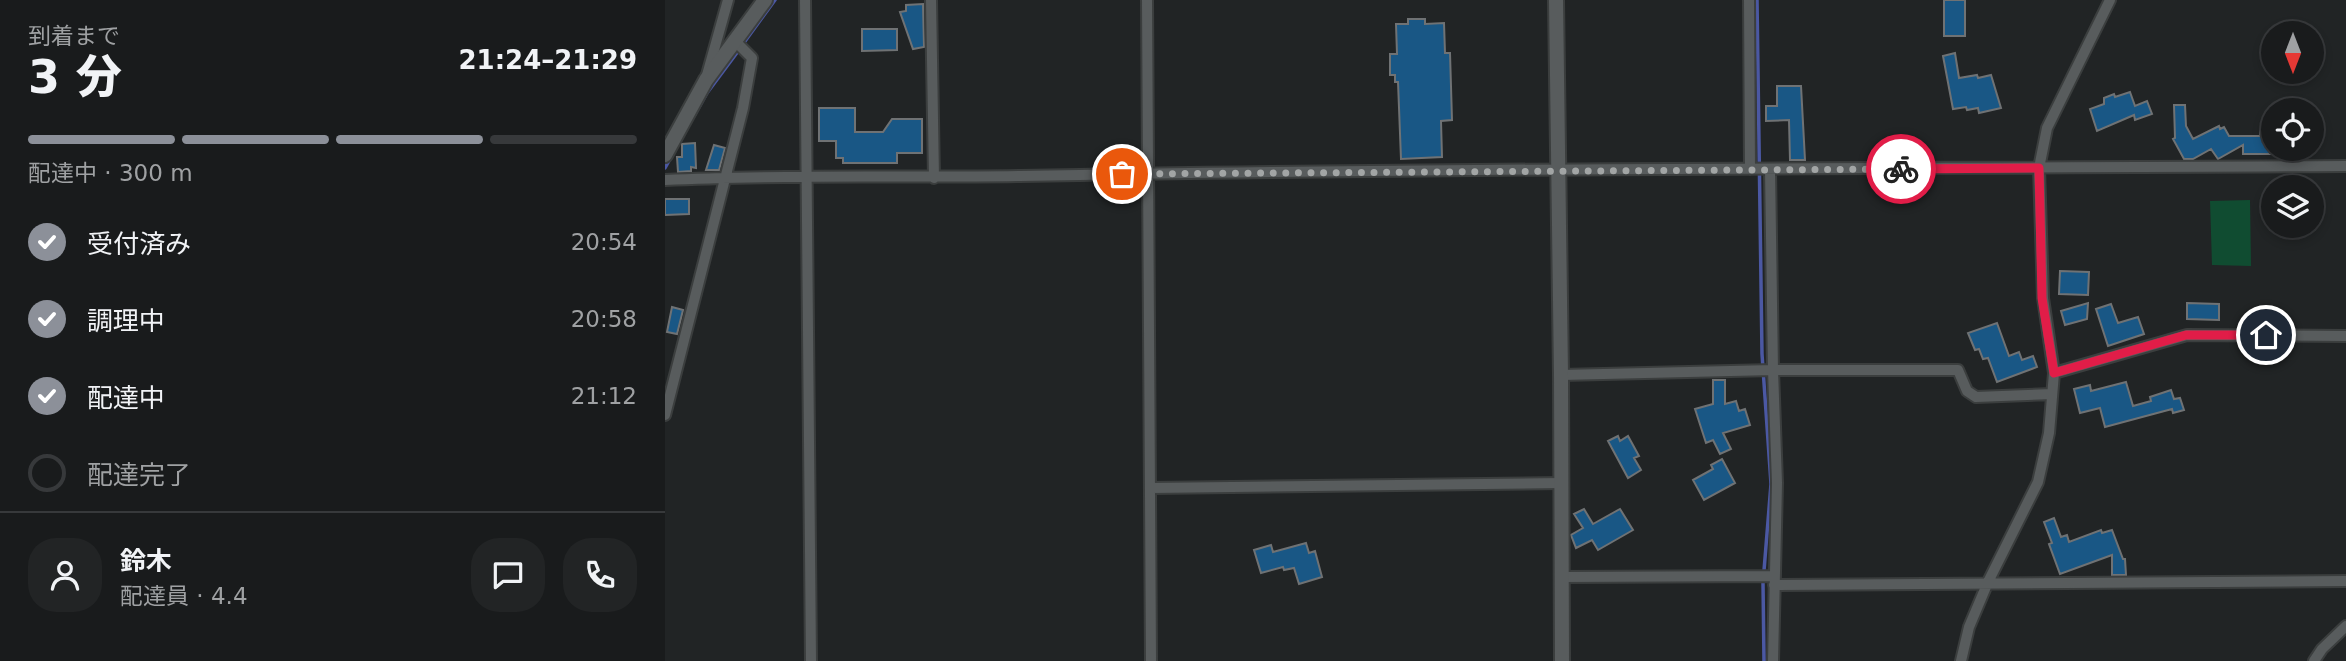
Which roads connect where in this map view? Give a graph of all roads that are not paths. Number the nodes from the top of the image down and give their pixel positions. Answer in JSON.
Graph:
{"nodes":[{"id":1,"x":728,"y":0,"type":"edge"},
{"id":2,"x":765,"y":0,"type":"edge"},
{"id":3,"x":805,"y":0,"type":"edge"},
{"id":4,"x":931,"y":0,"type":"edge"},
{"id":5,"x":1147,"y":0,"type":"edge"},
{"id":6,"x":1556,"y":0,"type":"edge"},
{"id":7,"x":1749,"y":0,"type":"edge"},
{"id":8,"x":2110,"y":0,"type":"edge"},
{"id":9,"x":736,"y":42,"type":"junction"},
{"id":10,"x":706,"y":80,"type":"junction"},
{"id":11,"x":665,"y":155,"type":"edge"},
{"id":12,"x":2346,"y":166,"type":"edge"},
{"id":13,"x":2039,"y":168,"type":"junction"},
{"id":14,"x":1750,"y":169,"type":"junction"},
{"id":15,"x":1770,"y":169,"type":"junction"},
{"id":16,"x":1558,"y":170,"type":"junction"},
{"id":17,"x":1149,"y":173,"type":"junction"},
{"id":18,"x":725,"y":177,"type":"junction"},
{"id":19,"x":807,"y":177,"type":"junction"},
{"id":20,"x":934,"y":178,"type":"junction"},
{"id":21,"x":665,"y":180,"type":"edge"},
{"id":22,"x":2346,"y":336,"type":"edge"},
{"id":23,"x":1773,"y":370,"type":"junction"},
{"id":24,"x":2054,"y":373,"type":"junction"},
{"id":25,"x":1561,"y":375,"type":"junction"},
{"id":26,"x":669,"y":383,"type":"edge"},
{"id":27,"x":2052,"y":394,"type":"junction"},
{"id":28,"x":665,"y":415,"type":"edge"},
{"id":29,"x":1562,"y":483,"type":"junction"},
{"id":30,"x":1151,"y":488,"type":"junction"},
{"id":31,"x":1562,"y":577,"type":"junction"},
{"id":32,"x":1774,"y":580,"type":"junction"},
{"id":33,"x":2346,"y":581,"type":"edge"},
{"id":34,"x":1988,"y":583,"type":"junction"},
{"id":35,"x":2346,"y":626,"type":"edge"},
{"id":36,"x":811,"y":661,"type":"edge"},
{"id":37,"x":1151,"y":661,"type":"edge"},
{"id":38,"x":1562,"y":661,"type":"edge"},
{"id":39,"x":1773,"y":661,"type":"edge"},
{"id":40,"x":1961,"y":661,"type":"edge"},
{"id":41,"x":2314,"y":661,"type":"edge"}],
"edges":[{"from":1,"to":10,"type":"street"},
{"from":2,"to":9,"type":"street"},
{"from":3,"to":19,"type":"street"},
{"from":4,"to":20,"type":"street"},
{"from":5,"to":17,"type":"street"},
{"from":6,"to":16,"type":"street"},
{"from":7,"to":14,"type":"street"},
{"from":8,"to":13,"type":"street"},
{"from":9,"to":10,"type":"street"},
{"from":9,"to":18,"type":"street"},
{"from":10,"to":11,"type":"street"},
{"from":12,"to":13,"type":"street"},
{"from":13,"to":15,"type":"street"},
{"from":13,"to":24,"type":"street"},
{"from":14,"to":15,"type":"street"},
{"from":14,"to":16,"type":"street"},
{"from":15,"to":23,"type":"street"},
{"from":16,"to":17,"type":"street"},
{"from":16,"to":25,"type":"street"},
{"from":17,"to":20,"type":"street"},
{"from":17,"to":30,"type":"street"},
{"from":18,"to":19,"type":"street"},
{"from":18,"to":21,"type":"street"},
{"from":18,"to":26,"type":"street"},
{"from":19,"to":20,"type":"street"},
{"from":19,"to":36,"type":"street"},
{"from":22,"to":24,"type":"street"},
{"from":23,"to":25,"type":"street"},
{"from":23,"to":27,"type":"street"},
{"from":23,"to":32,"type":"street"},
{"from":24,"to":27,"type":"street"},
{"from":25,"to":29,"type":"street"},
{"from":26,"to":28,"type":"street"},
{"from":27,"to":34,"type":"street"},
{"from":29,"to":30,"type":"street"},
{"from":29,"to":31,"type":"street"},
{"from":30,"to":37,"type":"street"},
{"from":31,"to":32,"type":"street"},
{"from":31,"to":38,"type":"street"},
{"from":32,"to":34,"type":"street"},
{"from":32,"to":39,"type":"street"},
{"from":33,"to":34,"type":"street"},
{"from":34,"to":40,"type":"street"},
{"from":35,"to":41,"type":"street"}]}
